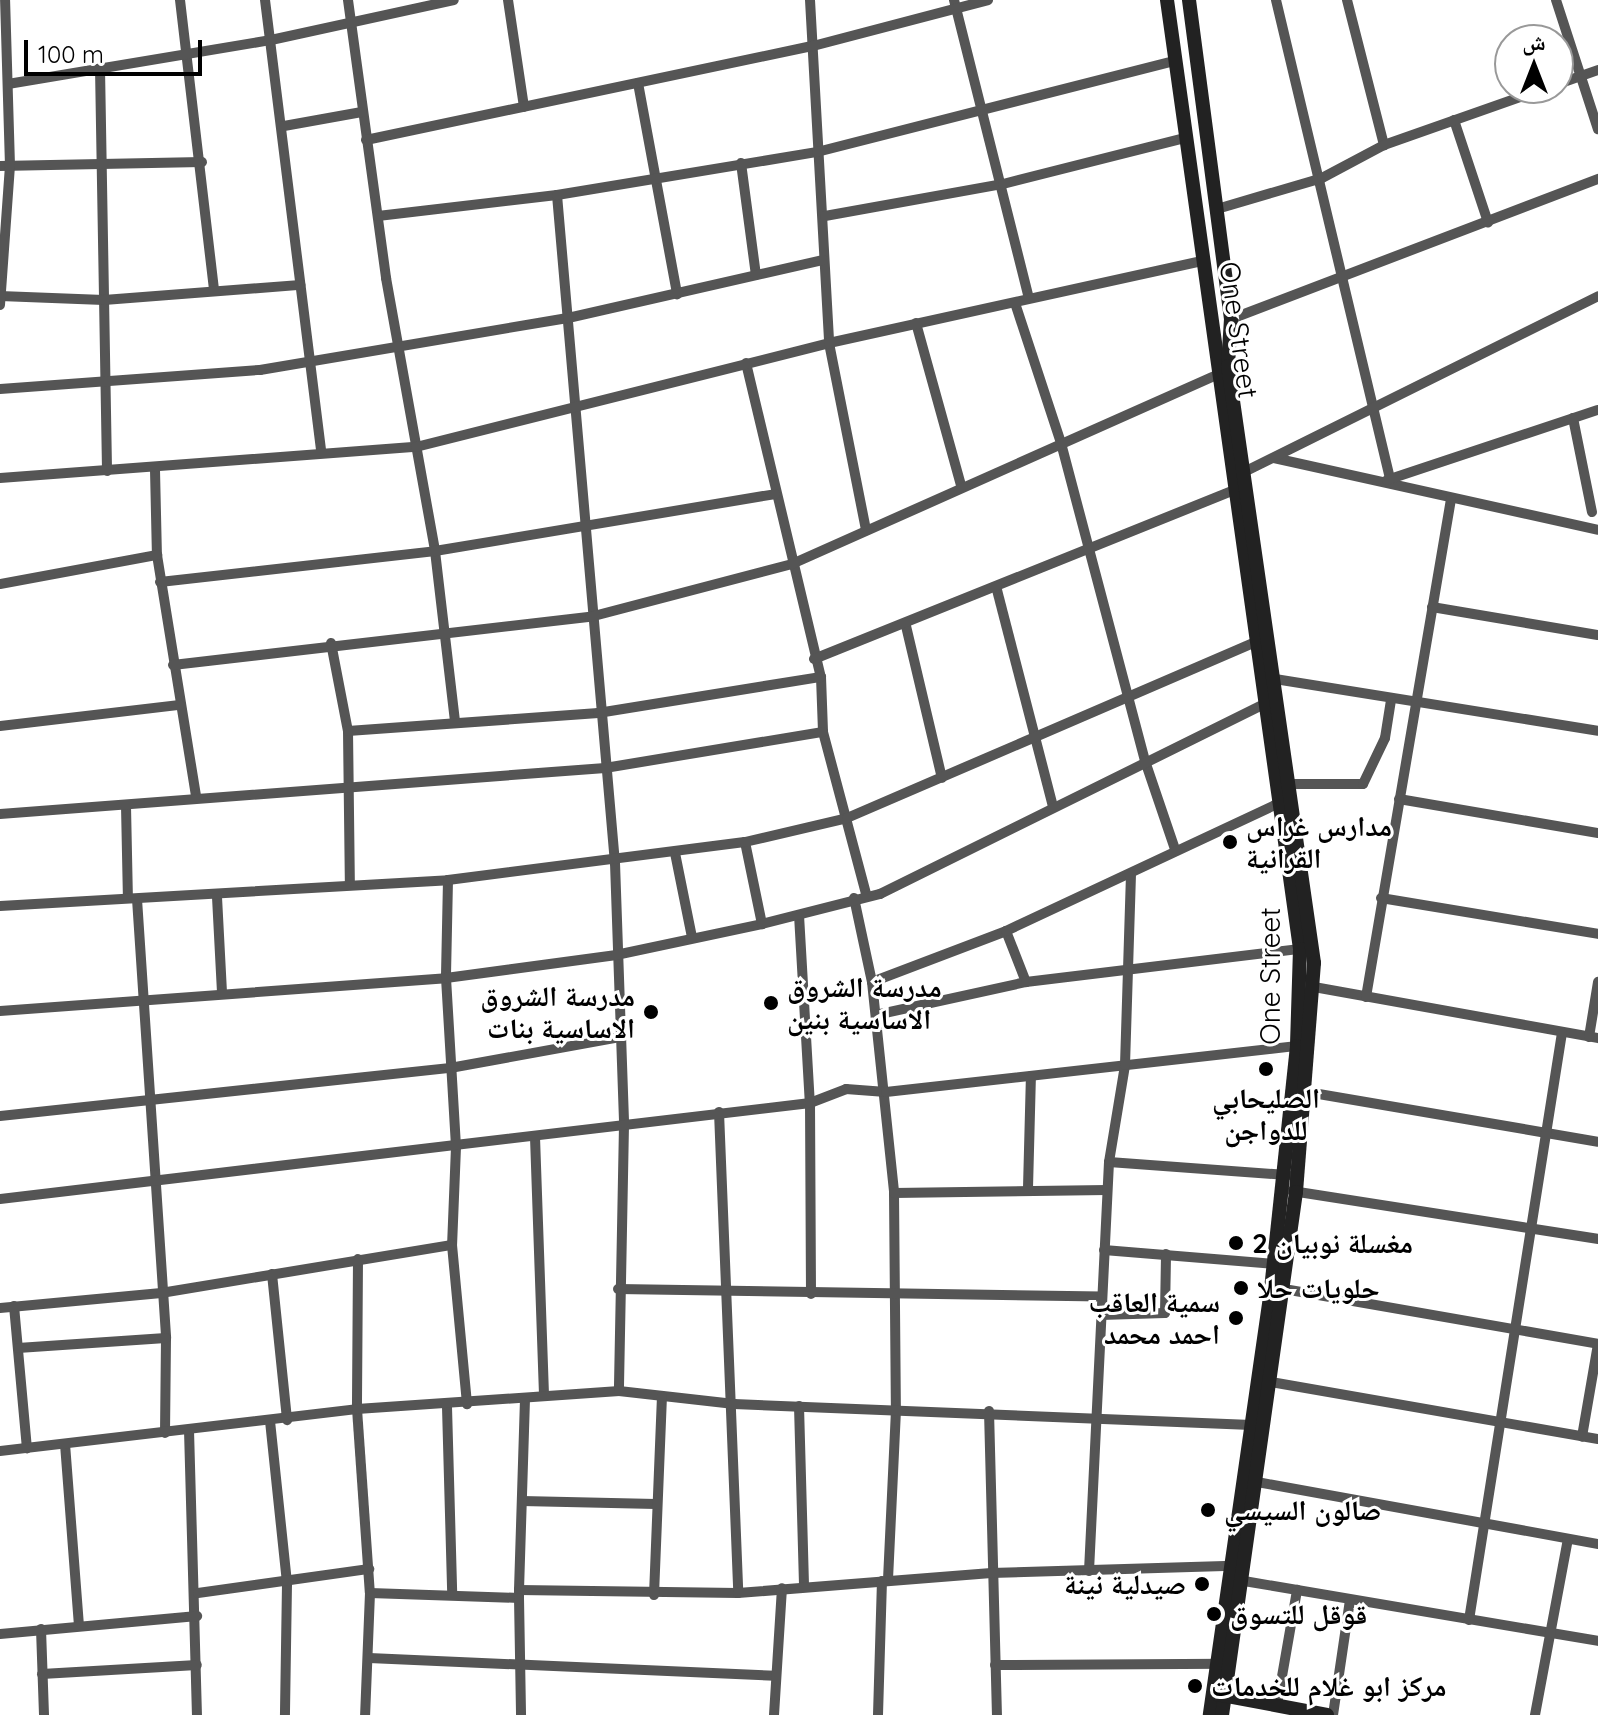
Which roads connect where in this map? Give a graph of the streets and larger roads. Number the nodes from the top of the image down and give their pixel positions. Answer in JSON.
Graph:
{"nodes":[{"id":1,"x":3,"y":0,"type":"edge"},
{"id":2,"x":180,"y":0,"type":"edge"},
{"id":3,"x":265,"y":0,"type":"edge"},
{"id":4,"x":348,"y":0,"type":"edge"},
{"id":5,"x":454,"y":0,"type":"edge"},
{"id":6,"x":508,"y":0,"type":"edge"},
{"id":7,"x":810,"y":0,"type":"edge"},
{"id":8,"x":988,"y":0,"type":"edge"},
{"id":9,"x":1167,"y":0,"type":"edge"},
{"id":10,"x":1189,"y":0,"type":"edge"},
{"id":11,"x":1276,"y":0,"type":"edge"},
{"id":12,"x":1347,"y":0,"type":"edge"},
{"id":13,"x":1556,"y":0,"type":"edge"},
{"id":14,"x":955,"y":4,"type":"edge"},
{"id":15,"x":350,"y":22,"type":"junction"},
{"id":16,"x":271,"y":40,"type":"junction"},
{"id":17,"x":813,"y":46,"type":"junction"},
{"id":18,"x":185,"y":52,"type":"junction"},
{"id":19,"x":1175,"y":61,"type":"junction"},
{"id":20,"x":100,"y":68,"type":"junction"},
{"id":21,"x":1598,"y":70,"type":"edge"},
{"id":22,"x":1581,"y":76,"type":"junction"},
{"id":23,"x":1574,"y":78,"type":"edge"},
{"id":24,"x":638,"y":83,"type":"junction"},
{"id":25,"x":8,"y":84,"type":"junction"},
{"id":26,"x":1500,"y":104,"type":"edge"},
{"id":27,"x":524,"y":107,"type":"junction"},
{"id":28,"x":362,"y":112,"type":"junction"},
{"id":29,"x":986,"y":113,"type":"junction"},
{"id":30,"x":1454,"y":120,"type":"junction"},
{"id":31,"x":284,"y":126,"type":"junction"},
{"id":32,"x":1598,"y":129,"type":"edge"},
{"id":33,"x":1185,"y":138,"type":"junction"},
{"id":34,"x":366,"y":140,"type":"junction"},
{"id":35,"x":1384,"y":145,"type":"junction"},
{"id":36,"x":817,"y":152,"type":"junction"},
{"id":37,"x":202,"y":162,"type":"junction"},
{"id":38,"x":741,"y":163,"type":"junction"},
{"id":39,"x":106,"y":165,"type":"junction"},
{"id":40,"x":5,"y":166,"type":"edge"},
{"id":41,"x":657,"y":177,"type":"junction"},
{"id":42,"x":1322,"y":178,"type":"junction"},
{"id":43,"x":1598,"y":179,"type":"edge"},
{"id":44,"x":1003,"y":184,"type":"junction"},
{"id":45,"x":557,"y":195,"type":"junction"},
{"id":46,"x":1217,"y":209,"type":"junction"},
{"id":47,"x":378,"y":216,"type":"junction"},
{"id":48,"x":825,"y":216,"type":"junction"},
{"id":49,"x":1488,"y":222,"type":"junction"},
{"id":50,"x":823,"y":260,"type":"junction"},
{"id":51,"x":1203,"y":261,"type":"junction"},
{"id":52,"x":756,"y":275,"type":"junction"},
{"id":53,"x":1340,"y":280,"type":"junction"},
{"id":54,"x":300,"y":285,"type":"junction"},
{"id":55,"x":214,"y":289,"type":"junction"},
{"id":56,"x":677,"y":294,"type":"junction"},
{"id":57,"x":0,"y":296,"type":"edge"},
{"id":58,"x":1598,"y":296,"type":"edge"},
{"id":59,"x":1029,"y":298,"type":"junction"},
{"id":60,"x":104,"y":300,"type":"junction"},
{"id":61,"x":1015,"y":303,"type":"junction"},
{"id":62,"x":0,"y":305,"type":"edge"},
{"id":63,"x":568,"y":318,"type":"junction"},
{"id":64,"x":1231,"y":319,"type":"junction"},
{"id":65,"x":916,"y":323,"type":"junction"},
{"id":66,"x":829,"y":343,"type":"junction"},
{"id":67,"x":397,"y":345,"type":"junction"},
{"id":68,"x":309,"y":362,"type":"junction"},
{"id":69,"x":746,"y":363,"type":"junction"},
{"id":70,"x":1218,"y":374,"type":"junction"},
{"id":71,"x":105,"y":385,"type":"junction"},
{"id":72,"x":0,"y":389,"type":"edge"},
{"id":73,"x":579,"y":407,"type":"junction"},
{"id":74,"x":1598,"y":410,"type":"edge"},
{"id":75,"x":1371,"y":411,"type":"junction"},
{"id":76,"x":1573,"y":418,"type":"junction"},
{"id":77,"x":1061,"y":443,"type":"junction"},
{"id":78,"x":416,"y":447,"type":"junction"},
{"id":79,"x":321,"y":451,"type":"junction"},
{"id":80,"x":1274,"y":458,"type":"junction"},
{"id":81,"x":155,"y":470,"type":"junction"},
{"id":82,"x":107,"y":471,"type":"junction"},
{"id":83,"x":1244,"y":472,"type":"junction"},
{"id":84,"x":0,"y":478,"type":"edge"},
{"id":85,"x":1385,"y":481,"type":"junction"},
{"id":86,"x":961,"y":485,"type":"junction"},
{"id":87,"x":1235,"y":490,"type":"junction"},
{"id":88,"x":775,"y":494,"type":"junction"},
{"id":89,"x":1451,"y":499,"type":"junction"},
{"id":90,"x":1595,"y":511,"type":"edge"},
{"id":91,"x":1566,"y":524,"type":"junction"},
{"id":92,"x":589,"y":526,"type":"junction"},
{"id":93,"x":866,"y":530,"type":"junction"},
{"id":94,"x":1598,"y":530,"type":"edge"},
{"id":95,"x":435,"y":551,"type":"junction"},
{"id":96,"x":1090,"y":553,"type":"junction"},
{"id":97,"x":157,"y":555,"type":"junction"},
{"id":98,"x":792,"y":564,"type":"junction"},
{"id":99,"x":160,"y":582,"type":"junction"},
{"id":100,"x":0,"y":584,"type":"edge"},
{"id":101,"x":997,"y":590,"type":"junction"},
{"id":102,"x":1432,"y":607,"type":"junction"},
{"id":103,"x":590,"y":617,"type":"junction"},
{"id":104,"x":906,"y":626,"type":"junction"},
{"id":105,"x":1598,"y":635,"type":"edge"},
{"id":106,"x":443,"y":637,"type":"junction"},
{"id":107,"x":1258,"y":641,"type":"junction"},
{"id":108,"x":331,"y":643,"type":"junction"},
{"id":109,"x":814,"y":659,"type":"junction"},
{"id":110,"x":173,"y":665,"type":"junction"},
{"id":111,"x":821,"y":677,"type":"junction"},
{"id":112,"x":1275,"y":679,"type":"junction"},
{"id":113,"x":1391,"y":699,"type":"junction"},
{"id":114,"x":1130,"y":701,"type":"junction"},
{"id":115,"x":1415,"y":702,"type":"junction"},
{"id":116,"x":1267,"y":703,"type":"junction"},
{"id":117,"x":180,"y":705,"type":"junction"},
{"id":118,"x":598,"y":713,"type":"junction"},
{"id":119,"x":455,"y":722,"type":"junction"},
{"id":120,"x":0,"y":726,"type":"edge"},
{"id":121,"x":348,"y":731,"type":"junction"},
{"id":122,"x":1598,"y":731,"type":"edge"},
{"id":123,"x":823,"y":732,"type":"junction"},
{"id":124,"x":1035,"y":740,"type":"junction"},
{"id":125,"x":1145,"y":761,"type":"junction"},
{"id":126,"x":605,"y":768,"type":"junction"},
{"id":127,"x":942,"y":778,"type":"junction"},
{"id":128,"x":1292,"y":784,"type":"junction"},
{"id":129,"x":352,"y":790,"type":"junction"},
{"id":130,"x":196,"y":797,"type":"junction"},
{"id":131,"x":1399,"y":799,"type":"junction"},
{"id":132,"x":1287,"y":805,"type":"junction"},
{"id":133,"x":126,"y":806,"type":"junction"},
{"id":134,"x":1053,"y":806,"type":"junction"},
{"id":135,"x":0,"y":814,"type":"edge"},
{"id":136,"x":847,"y":818,"type":"junction"},
{"id":137,"x":1598,"y":833,"type":"edge"},
{"id":138,"x":745,"y":842,"type":"junction"},
{"id":139,"x":1175,"y":849,"type":"junction"},
{"id":140,"x":675,"y":853,"type":"junction"},
{"id":141,"x":615,"y":863,"type":"junction"},
{"id":142,"x":1131,"y":874,"type":"junction"},
{"id":143,"x":448,"y":880,"type":"junction"},
{"id":144,"x":350,"y":885,"type":"junction"},
{"id":145,"x":866,"y":894,"type":"junction"},
{"id":146,"x":217,"y":897,"type":"junction"},
{"id":147,"x":854,"y":898,"type":"junction"},
{"id":148,"x":1381,"y":898,"type":"junction"},
{"id":149,"x":132,"y":899,"type":"junction"},
{"id":150,"x":0,"y":906,"type":"edge"},
{"id":151,"x":799,"y":915,"type":"junction"},
{"id":152,"x":762,"y":924,"type":"junction"},
{"id":153,"x":1006,"y":931,"type":"junction"},
{"id":154,"x":1598,"y":934,"type":"edge"},
{"id":155,"x":692,"y":937,"type":"junction"},
{"id":156,"x":1300,"y":949,"type":"junction"},
{"id":157,"x":616,"y":955,"type":"junction"},
{"id":158,"x":1124,"y":970,"type":"junction"},
{"id":159,"x":446,"y":978,"type":"junction"},
{"id":160,"x":872,"y":982,"type":"junction"},
{"id":161,"x":1026,"y":982,"type":"junction"},
{"id":162,"x":1598,"y":982,"type":"edge"},
{"id":163,"x":1314,"y":987,"type":"junction"},
{"id":164,"x":222,"y":991,"type":"junction"},
{"id":165,"x":1366,"y":997,"type":"junction"},
{"id":166,"x":139,"y":998,"type":"junction"},
{"id":167,"x":0,"y":1011,"type":"edge"},
{"id":168,"x":876,"y":1015,"type":"junction"},
{"id":169,"x":1562,"y":1033,"type":"junction"},
{"id":170,"x":621,"y":1037,"type":"junction"},
{"id":171,"x":1594,"y":1038,"type":"edge"},
{"id":172,"x":1297,"y":1046,"type":"junction"},
{"id":173,"x":1125,"y":1065,"type":"junction"},
{"id":174,"x":450,"y":1068,"type":"junction"},
{"id":175,"x":1031,"y":1076,"type":"junction"},
{"id":176,"x":886,"y":1092,"type":"junction"},
{"id":177,"x":1307,"y":1092,"type":"junction"},
{"id":178,"x":810,"y":1103,"type":"junction"},
{"id":179,"x":147,"y":1104,"type":"junction"},
{"id":180,"x":719,"y":1112,"type":"junction"},
{"id":181,"x":0,"y":1116,"type":"edge"},
{"id":182,"x":624,"y":1125,"type":"junction"},
{"id":183,"x":1545,"y":1134,"type":"junction"},
{"id":184,"x":535,"y":1137,"type":"junction"},
{"id":185,"x":1598,"y":1142,"type":"edge"},
{"id":186,"x":456,"y":1147,"type":"junction"},
{"id":187,"x":1109,"y":1162,"type":"junction"},
{"id":188,"x":1290,"y":1183,"type":"junction"},
{"id":189,"x":156,"y":1184,"type":"junction"},
{"id":190,"x":1028,"y":1188,"type":"junction"},
{"id":191,"x":1107,"y":1190,"type":"junction"},
{"id":192,"x":894,"y":1193,"type":"junction"},
{"id":193,"x":0,"y":1199,"type":"edge"},
{"id":194,"x":1527,"y":1227,"type":"junction"},
{"id":195,"x":1598,"y":1239,"type":"edge"},
{"id":196,"x":452,"y":1245,"type":"junction"},
{"id":197,"x":1104,"y":1250,"type":"junction"},
{"id":198,"x":1166,"y":1254,"type":"junction"},
{"id":199,"x":358,"y":1259,"type":"junction"},
{"id":200,"x":1274,"y":1264,"type":"junction"},
{"id":201,"x":272,"y":1274,"type":"junction"},
{"id":202,"x":618,"y":1289,"type":"junction"},
{"id":203,"x":1284,"y":1289,"type":"junction"},
{"id":204,"x":161,"y":1293,"type":"junction"},
{"id":205,"x":727,"y":1294,"type":"junction"},
{"id":206,"x":811,"y":1294,"type":"junction"},
{"id":207,"x":893,"y":1294,"type":"junction"},
{"id":208,"x":1102,"y":1297,"type":"junction"},
{"id":209,"x":14,"y":1306,"type":"junction"},
{"id":210,"x":0,"y":1308,"type":"edge"},
{"id":211,"x":1101,"y":1315,"type":"junction"},
{"id":212,"x":1512,"y":1328,"type":"junction"},
{"id":213,"x":166,"y":1338,"type":"junction"},
{"id":214,"x":18,"y":1348,"type":"junction"},
{"id":215,"x":1271,"y":1382,"type":"junction"},
{"id":216,"x":619,"y":1391,"type":"junction"},
{"id":217,"x":544,"y":1394,"type":"junction"},
{"id":218,"x":662,"y":1396,"type":"junction"},
{"id":219,"x":525,"y":1401,"type":"junction"},
{"id":220,"x":467,"y":1404,"type":"junction"},
{"id":221,"x":734,"y":1404,"type":"junction"},
{"id":222,"x":1261,"y":1405,"type":"junction"},
{"id":223,"x":799,"y":1406,"type":"junction"},
{"id":224,"x":447,"y":1407,"type":"junction"},
{"id":225,"x":357,"y":1409,"type":"junction"},
{"id":226,"x":896,"y":1410,"type":"junction"},
{"id":227,"x":989,"y":1411,"type":"junction"},
{"id":228,"x":1095,"y":1418,"type":"junction"},
{"id":229,"x":287,"y":1420,"type":"junction"},
{"id":230,"x":270,"y":1421,"type":"junction"},
{"id":231,"x":1497,"y":1423,"type":"junction"},
{"id":232,"x":1252,"y":1425,"type":"junction"},
{"id":233,"x":189,"y":1430,"type":"junction"},
{"id":234,"x":165,"y":1433,"type":"junction"},
{"id":235,"x":1582,"y":1437,"type":"junction"},
{"id":236,"x":1598,"y":1439,"type":"edge"},
{"id":237,"x":65,"y":1444,"type":"junction"},
{"id":238,"x":27,"y":1448,"type":"junction"},
{"id":239,"x":0,"y":1451,"type":"edge"},
{"id":240,"x":1257,"y":1482,"type":"junction"},
{"id":241,"x":522,"y":1501,"type":"junction"},
{"id":242,"x":656,"y":1504,"type":"junction"},
{"id":243,"x":1483,"y":1524,"type":"junction"},
{"id":244,"x":1568,"y":1539,"type":"junction"},
{"id":245,"x":1598,"y":1544,"type":"edge"},
{"id":246,"x":1233,"y":1566,"type":"junction"},
{"id":247,"x":369,"y":1569,"type":"junction"},
{"id":248,"x":1089,"y":1571,"type":"junction"},
{"id":249,"x":991,"y":1573,"type":"junction"},
{"id":250,"x":885,"y":1580,"type":"junction"},
{"id":251,"x":1244,"y":1581,"type":"junction"},
{"id":252,"x":287,"y":1584,"type":"junction"},
{"id":253,"x":804,"y":1586,"type":"junction"},
{"id":254,"x":782,"y":1588,"type":"junction"},
{"id":255,"x":1297,"y":1590,"type":"junction"},
{"id":256,"x":452,"y":1591,"type":"junction"},
{"id":257,"x":198,"y":1593,"type":"junction"},
{"id":258,"x":370,"y":1593,"type":"junction"},
{"id":259,"x":738,"y":1593,"type":"junction"},
{"id":260,"x":519,"y":1594,"type":"junction"},
{"id":261,"x":654,"y":1595,"type":"junction"},
{"id":262,"x":1350,"y":1600,"type":"junction"},
{"id":263,"x":197,"y":1616,"type":"junction"},
{"id":264,"x":1469,"y":1620,"type":"junction"},
{"id":265,"x":79,"y":1625,"type":"junction"},
{"id":266,"x":41,"y":1629,"type":"junction"},
{"id":267,"x":1549,"y":1633,"type":"junction"},
{"id":268,"x":0,"y":1634,"type":"edge"},
{"id":269,"x":1598,"y":1641,"type":"edge"},
{"id":270,"x":369,"y":1658,"type":"junction"},
{"id":271,"x":517,"y":1664,"type":"junction"},
{"id":272,"x":1224,"y":1664,"type":"junction"},
{"id":273,"x":197,"y":1665,"type":"junction"},
{"id":274,"x":995,"y":1665,"type":"junction"},
{"id":275,"x":42,"y":1674,"type":"junction"},
{"id":276,"x":775,"y":1676,"type":"junction"},
{"id":277,"x":1220,"y":1695,"type":"junction"},
{"id":278,"x":1277,"y":1705,"type":"junction"},
{"id":279,"x":44,"y":1715,"type":"edge"},
{"id":280,"x":197,"y":1715,"type":"edge"},
{"id":281,"x":285,"y":1715,"type":"edge"},
{"id":282,"x":365,"y":1715,"type":"edge"},
{"id":283,"x":521,"y":1715,"type":"edge"},
{"id":284,"x":774,"y":1715,"type":"edge"},
{"id":285,"x":878,"y":1715,"type":"edge"},
{"id":286,"x":997,"y":1715,"type":"edge"},
{"id":287,"x":1210,"y":1715,"type":"edge"},
{"id":288,"x":1222,"y":1715,"type":"edge"},
{"id":289,"x":1330,"y":1715,"type":"edge"},
{"id":290,"x":1535,"y":1715,"type":"edge"}],
"edges":[{"from":1,"to":25,"type":"street"},
{"from":2,"to":18,"type":"street"},
{"from":3,"to":16,"type":"street"},
{"from":4,"to":15,"type":"street"},
{"from":5,"to":15,"type":"street"},
{"from":6,"to":27,"type":"street"},
{"from":7,"to":17,"type":"street"},
{"from":8,"to":14,"type":"street"},
{"from":9,"to":19,"type":"street","name":"One Street"},
{"from":10,"to":46,"type":"street","name":"One Street"},
{"from":11,"to":42,"type":"street"},
{"from":12,"to":35,"type":"street"},
{"from":13,"to":22,"type":"street"},
{"from":14,"to":17,"type":"street"},
{"from":14,"to":29,"type":"street"},
{"from":15,"to":16,"type":"street"},
{"from":15,"to":28,"type":"street"},
{"from":16,"to":18,"type":"street"},
{"from":16,"to":31,"type":"street"},
{"from":17,"to":24,"type":"street"},
{"from":17,"to":36,"type":"street"},
{"from":18,"to":20,"type":"street"},
{"from":18,"to":37,"type":"street"},
{"from":19,"to":29,"type":"street"},
{"from":19,"to":33,"type":"street","name":"One Street"},
{"from":20,"to":25,"type":"street"},
{"from":20,"to":39,"type":"street"},
{"from":21,"to":22,"type":"street"},
{"from":22,"to":23,"type":"street"},
{"from":22,"to":32,"type":"street"},
{"from":24,"to":27,"type":"street"},
{"from":24,"to":41,"type":"street"},
{"from":25,"to":40,"type":"street"},
{"from":26,"to":30,"type":"street"},
{"from":27,"to":34,"type":"street"},
{"from":28,"to":31,"type":"street"},
{"from":28,"to":34,"type":"street"},
{"from":29,"to":36,"type":"street"},
{"from":29,"to":44,"type":"street"},
{"from":30,"to":35,"type":"street"},
{"from":30,"to":49,"type":"street"},
{"from":31,"to":54,"type":"street"},
{"from":33,"to":44,"type":"street"},
{"from":33,"to":51,"type":"street","name":"One Street"},
{"from":34,"to":47,"type":"street"},
{"from":35,"to":42,"type":"street"},
{"from":36,"to":38,"type":"street"},
{"from":36,"to":48,"type":"street"},
{"from":37,"to":39,"type":"street"},
{"from":37,"to":55,"type":"street"},
{"from":38,"to":41,"type":"street"},
{"from":38,"to":52,"type":"street"},
{"from":39,"to":40,"type":"street"},
{"from":39,"to":60,"type":"street"},
{"from":40,"to":57,"type":"street"},
{"from":41,"to":45,"type":"street"},
{"from":41,"to":56,"type":"street"},
{"from":42,"to":46,"type":"street"},
{"from":42,"to":53,"type":"street"},
{"from":43,"to":49,"type":"street"},
{"from":44,"to":48,"type":"street"},
{"from":44,"to":59,"type":"street"},
{"from":45,"to":47,"type":"street"},
{"from":45,"to":63,"type":"street"},
{"from":46,"to":64,"type":"street","name":"One Street"},
{"from":47,"to":67,"type":"street"},
{"from":48,"to":50,"type":"street"},
{"from":49,"to":53,"type":"street"},
{"from":50,"to":52,"type":"street"},
{"from":50,"to":66,"type":"street"},
{"from":51,"to":59,"type":"street"},
{"from":51,"to":70,"type":"street","name":"One Street"},
{"from":52,"to":56,"type":"street"},
{"from":53,"to":64,"type":"street"},
{"from":53,"to":75,"type":"street"},
{"from":54,"to":55,"type":"street"},
{"from":54,"to":68,"type":"street"},
{"from":55,"to":60,"type":"street"},
{"from":56,"to":63,"type":"street"},
{"from":57,"to":60,"type":"street"},
{"from":57,"to":62,"type":"street"},
{"from":58,"to":75,"type":"street"},
{"from":59,"to":61,"type":"street"},
{"from":60,"to":71,"type":"street"},
{"from":61,"to":65,"type":"street"},
{"from":61,"to":77,"type":"street"},
{"from":63,"to":67,"type":"street"},
{"from":63,"to":73,"type":"street"},
{"from":64,"to":83,"type":"street","name":"One Street"},
{"from":65,"to":66,"type":"street"},
{"from":65,"to":86,"type":"street"},
{"from":66,"to":69,"type":"street"},
{"from":66,"to":93,"type":"street"},
{"from":67,"to":68,"type":"street"},
{"from":67,"to":78,"type":"street"},
{"from":68,"to":71,"type":"street"},
{"from":68,"to":79,"type":"street"},
{"from":69,"to":73,"type":"street"},
{"from":69,"to":88,"type":"street"},
{"from":70,"to":77,"type":"street"},
{"from":70,"to":87,"type":"street","name":"One Street"},
{"from":71,"to":72,"type":"street"},
{"from":71,"to":82,"type":"street"},
{"from":73,"to":78,"type":"street"},
{"from":73,"to":92,"type":"street"},
{"from":74,"to":76,"type":"street"},
{"from":75,"to":80,"type":"street"},
{"from":75,"to":85,"type":"street"},
{"from":76,"to":85,"type":"street"},
{"from":76,"to":90,"type":"street"},
{"from":77,"to":86,"type":"street"},
{"from":77,"to":96,"type":"street"},
{"from":78,"to":79,"type":"street"},
{"from":78,"to":95,"type":"street"},
{"from":79,"to":81,"type":"street"},
{"from":80,"to":83,"type":"street"},
{"from":80,"to":85,"type":"street"},
{"from":81,"to":82,"type":"street"},
{"from":81,"to":97,"type":"street"},
{"from":82,"to":84,"type":"street"},
{"from":83,"to":87,"type":"street"},
{"from":83,"to":112,"type":"street","name":"One Street"},
{"from":85,"to":89,"type":"street"},
{"from":86,"to":93,"type":"street"},
{"from":87,"to":96,"type":"street"},
{"from":87,"to":107,"type":"street","name":"One Street"},
{"from":88,"to":92,"type":"street"},
{"from":88,"to":98,"type":"street"},
{"from":89,"to":91,"type":"street"},
{"from":89,"to":102,"type":"street"},
{"from":90,"to":91,"type":"street"},
{"from":91,"to":94,"type":"street"},
{"from":92,"to":95,"type":"street"},
{"from":92,"to":103,"type":"street"},
{"from":93,"to":98,"type":"street"},
{"from":95,"to":99,"type":"street"},
{"from":95,"to":106,"type":"street"},
{"from":96,"to":101,"type":"street"},
{"from":96,"to":114,"type":"street"},
{"from":97,"to":99,"type":"street"},
{"from":97,"to":100,"type":"street"},
{"from":98,"to":103,"type":"street"},
{"from":98,"to":109,"type":"street"},
{"from":99,"to":110,"type":"street"},
{"from":101,"to":104,"type":"street"},
{"from":101,"to":124,"type":"street"},
{"from":102,"to":105,"type":"street"},
{"from":102,"to":115,"type":"street"},
{"from":103,"to":106,"type":"street"},
{"from":103,"to":118,"type":"street"},
{"from":104,"to":109,"type":"street"},
{"from":104,"to":127,"type":"street"},
{"from":106,"to":108,"type":"street"},
{"from":106,"to":119,"type":"street"},
{"from":107,"to":114,"type":"street"},
{"from":107,"to":116,"type":"street","name":"One Street"},
{"from":108,"to":110,"type":"street"},
{"from":108,"to":121,"type":"street"},
{"from":109,"to":111,"type":"street"},
{"from":110,"to":117,"type":"street"},
{"from":111,"to":118,"type":"street"},
{"from":111,"to":123,"type":"street"},
{"from":112,"to":113,"type":"street"},
{"from":112,"to":128,"type":"street","name":"One Street"},
{"from":113,"to":115,"type":"street"},
{"from":113,"to":128,"type":"street"},
{"from":114,"to":124,"type":"street"},
{"from":114,"to":125,"type":"street"},
{"from":115,"to":122,"type":"street"},
{"from":115,"to":131,"type":"street"},
{"from":116,"to":125,"type":"street"},
{"from":116,"to":132,"type":"street","name":"One Street"},
{"from":117,"to":120,"type":"street"},
{"from":117,"to":130,"type":"street"},
{"from":118,"to":119,"type":"street"},
{"from":118,"to":126,"type":"street"},
{"from":119,"to":121,"type":"street"},
{"from":121,"to":129,"type":"street"},
{"from":123,"to":126,"type":"street"},
{"from":123,"to":136,"type":"street"},
{"from":124,"to":127,"type":"street"},
{"from":124,"to":134,"type":"street"},
{"from":125,"to":134,"type":"street"},
{"from":125,"to":139,"type":"street"},
{"from":126,"to":129,"type":"street"},
{"from":126,"to":141,"type":"street"},
{"from":127,"to":136,"type":"street"},
{"from":128,"to":132,"type":"street","name":"One Street"},
{"from":129,"to":130,"type":"street"},
{"from":129,"to":144,"type":"street"},
{"from":130,"to":133,"type":"street"},
{"from":131,"to":137,"type":"street"},
{"from":131,"to":148,"type":"street"},
{"from":132,"to":139,"type":"street"},
{"from":132,"to":156,"type":"street","name":"One Street"},
{"from":132,"to":163,"type":"street","name":"One Street"},
{"from":133,"to":135,"type":"street"},
{"from":133,"to":149,"type":"street"},
{"from":134,"to":145,"type":"street"},
{"from":136,"to":138,"type":"street"},
{"from":136,"to":145,"type":"street"},
{"from":138,"to":140,"type":"street"},
{"from":138,"to":152,"type":"street"},
{"from":139,"to":142,"type":"street"},
{"from":140,"to":141,"type":"street"},
{"from":140,"to":155,"type":"street"},
{"from":141,"to":143,"type":"street"},
{"from":141,"to":157,"type":"street"},
{"from":142,"to":153,"type":"street"},
{"from":142,"to":158,"type":"street"},
{"from":143,"to":144,"type":"street"},
{"from":143,"to":159,"type":"street"},
{"from":144,"to":146,"type":"street"},
{"from":145,"to":147,"type":"street"},
{"from":146,"to":149,"type":"street"},
{"from":146,"to":164,"type":"street"},
{"from":147,"to":151,"type":"street"},
{"from":147,"to":160,"type":"street"},
{"from":148,"to":154,"type":"street"},
{"from":148,"to":165,"type":"street"},
{"from":149,"to":150,"type":"street"},
{"from":149,"to":166,"type":"street"},
{"from":151,"to":152,"type":"street"},
{"from":151,"to":178,"type":"street"},
{"from":152,"to":155,"type":"street"},
{"from":153,"to":160,"type":"street"},
{"from":153,"to":161,"type":"street"},
{"from":155,"to":157,"type":"street"},
{"from":156,"to":158,"type":"street"},
{"from":156,"to":172,"type":"street","name":"One Street"},
{"from":157,"to":159,"type":"street"},
{"from":157,"to":170,"type":"street"},
{"from":158,"to":161,"type":"street"},
{"from":158,"to":173,"type":"street"},
{"from":159,"to":164,"type":"street"},
{"from":159,"to":174,"type":"street"},
{"from":160,"to":168,"type":"street"},
{"from":161,"to":168,"type":"street"},
{"from":162,"to":171,"type":"street"},
{"from":163,"to":165,"type":"street"},
{"from":163,"to":177,"type":"street","name":"One Street"},
{"from":164,"to":166,"type":"street"},
{"from":165,"to":169,"type":"street"},
{"from":166,"to":167,"type":"street"},
{"from":166,"to":179,"type":"street"},
{"from":168,"to":176,"type":"street"},
{"from":169,"to":171,"type":"street"},
{"from":169,"to":183,"type":"street"},
{"from":170,"to":174,"type":"street"},
{"from":170,"to":182,"type":"street"},
{"from":172,"to":173,"type":"street"},
{"from":172,"to":188,"type":"street","name":"One Street"},
{"from":173,"to":175,"type":"street"},
{"from":173,"to":187,"type":"street"},
{"from":174,"to":179,"type":"street"},
{"from":174,"to":186,"type":"street"},
{"from":175,"to":176,"type":"street"},
{"from":175,"to":190,"type":"street"},
{"from":176,"to":178,"type":"street"},
{"from":176,"to":192,"type":"street"},
{"from":177,"to":183,"type":"street"},
{"from":177,"to":188,"type":"street","name":"One Street"},
{"from":178,"to":180,"type":"street"},
{"from":178,"to":206,"type":"street"},
{"from":179,"to":181,"type":"street"},
{"from":179,"to":189,"type":"street"},
{"from":180,"to":182,"type":"street"},
{"from":180,"to":205,"type":"street"},
{"from":182,"to":184,"type":"street"},
{"from":182,"to":202,"type":"street"},
{"from":183,"to":185,"type":"street"},
{"from":183,"to":194,"type":"street"},
{"from":184,"to":186,"type":"street"},
{"from":184,"to":217,"type":"street"},
{"from":186,"to":189,"type":"street"},
{"from":186,"to":196,"type":"street"},
{"from":187,"to":188,"type":"street"},
{"from":187,"to":191,"type":"street"},
{"from":188,"to":194,"type":"street"},
{"from":188,"to":200,"type":"street","name":"One Street"},
{"from":188,"to":203,"type":"street","name":"One Street"},
{"from":189,"to":193,"type":"street"},
{"from":189,"to":204,"type":"street"},
{"from":190,"to":191,"type":"street"},
{"from":190,"to":192,"type":"street"},
{"from":191,"to":197,"type":"street"},
{"from":192,"to":207,"type":"street"},
{"from":194,"to":195,"type":"street"},
{"from":194,"to":212,"type":"street"},
{"from":196,"to":199,"type":"street"},
{"from":196,"to":220,"type":"street"},
{"from":197,"to":198,"type":"street"},
{"from":197,"to":208,"type":"street"},
{"from":198,"to":200,"type":"street"},
{"from":198,"to":211,"type":"street"},
{"from":199,"to":201,"type":"street"},
{"from":199,"to":225,"type":"street"},
{"from":200,"to":222,"type":"street","name":"One Street"},
{"from":201,"to":204,"type":"street"},
{"from":201,"to":229,"type":"street"},
{"from":202,"to":205,"type":"street"},
{"from":202,"to":216,"type":"street"},
{"from":203,"to":212,"type":"street"},
{"from":203,"to":215,"type":"street","name":"One Street"},
{"from":204,"to":209,"type":"street"},
{"from":204,"to":213,"type":"street"},
{"from":205,"to":206,"type":"street"},
{"from":205,"to":221,"type":"street"},
{"from":206,"to":207,"type":"street"},
{"from":207,"to":208,"type":"street"},
{"from":207,"to":226,"type":"street"},
{"from":208,"to":211,"type":"street"},
{"from":209,"to":210,"type":"street"},
{"from":209,"to":214,"type":"street"},
{"from":211,"to":228,"type":"street"},
{"from":212,"to":231,"type":"street"},
{"from":212,"to":235,"type":"street"},
{"from":213,"to":214,"type":"street"},
{"from":213,"to":234,"type":"street"},
{"from":214,"to":238,"type":"street"},
{"from":215,"to":222,"type":"street","name":"One Street"},
{"from":215,"to":231,"type":"street"},
{"from":216,"to":217,"type":"street"},
{"from":216,"to":218,"type":"street"},
{"from":217,"to":219,"type":"street"},
{"from":218,"to":221,"type":"street"},
{"from":218,"to":242,"type":"street"},
{"from":219,"to":220,"type":"street"},
{"from":219,"to":241,"type":"street"},
{"from":220,"to":224,"type":"street"},
{"from":221,"to":223,"type":"street"},
{"from":221,"to":259,"type":"street"},
{"from":222,"to":232,"type":"street","name":"One Street"},
{"from":222,"to":240,"type":"street","name":"One Street"},
{"from":223,"to":226,"type":"street"},
{"from":223,"to":253,"type":"street"},
{"from":224,"to":225,"type":"street"},
{"from":224,"to":256,"type":"street"},
{"from":225,"to":229,"type":"street"},
{"from":225,"to":247,"type":"street"},
{"from":226,"to":227,"type":"street"},
{"from":226,"to":250,"type":"street"},
{"from":227,"to":228,"type":"street"},
{"from":227,"to":249,"type":"street"},
{"from":228,"to":232,"type":"street"},
{"from":228,"to":248,"type":"street"},
{"from":229,"to":230,"type":"street"},
{"from":230,"to":233,"type":"street"},
{"from":230,"to":252,"type":"street"},
{"from":231,"to":235,"type":"street"},
{"from":231,"to":243,"type":"street"},
{"from":232,"to":246,"type":"street","name":"One Street"},
{"from":233,"to":234,"type":"street"},
{"from":233,"to":257,"type":"street"},
{"from":234,"to":237,"type":"street"},
{"from":235,"to":236,"type":"street"},
{"from":237,"to":238,"type":"street"},
{"from":237,"to":265,"type":"street"},
{"from":238,"to":239,"type":"street"},
{"from":240,"to":243,"type":"street"},
{"from":240,"to":251,"type":"street","name":"One Street"},
{"from":241,"to":242,"type":"street"},
{"from":241,"to":260,"type":"street"},
{"from":242,"to":261,"type":"street"},
{"from":243,"to":244,"type":"street"},
{"from":243,"to":264,"type":"street"},
{"from":244,"to":245,"type":"street"},
{"from":244,"to":267,"type":"street"},
{"from":246,"to":248,"type":"street"},
{"from":246,"to":272,"type":"street","name":"One Street"},
{"from":247,"to":252,"type":"street"},
{"from":247,"to":258,"type":"street"},
{"from":248,"to":249,"type":"street"},
{"from":249,"to":250,"type":"street"},
{"from":249,"to":274,"type":"street"},
{"from":250,"to":253,"type":"street"},
{"from":250,"to":285,"type":"street"},
{"from":251,"to":255,"type":"street"},
{"from":251,"to":272,"type":"street","name":"One Street"},
{"from":252,"to":257,"type":"street"},
{"from":252,"to":281,"type":"street"},
{"from":253,"to":254,"type":"street"},
{"from":254,"to":259,"type":"street"},
{"from":254,"to":276,"type":"street"},
{"from":255,"to":262,"type":"street"},
{"from":255,"to":278,"type":"street"},
{"from":256,"to":258,"type":"street"},
{"from":256,"to":260,"type":"street"},
{"from":257,"to":263,"type":"street"},
{"from":258,"to":270,"type":"street"},
{"from":259,"to":261,"type":"street"},
{"from":260,"to":261,"type":"street"},
{"from":260,"to":271,"type":"street"},
{"from":262,"to":264,"type":"street"},
{"from":262,"to":289,"type":"street"},
{"from":263,"to":265,"type":"street"},
{"from":263,"to":273,"type":"street"},
{"from":264,"to":267,"type":"street"},
{"from":265,"to":266,"type":"street"},
{"from":266,"to":268,"type":"street"},
{"from":266,"to":275,"type":"street"},
{"from":267,"to":269,"type":"street"},
{"from":267,"to":290,"type":"street"},
{"from":270,"to":271,"type":"street"},
{"from":270,"to":282,"type":"street"},
{"from":271,"to":276,"type":"street"},
{"from":271,"to":283,"type":"street"},
{"from":272,"to":274,"type":"street"},
{"from":272,"to":277,"type":"street","name":"One Street"},
{"from":273,"to":275,"type":"street"},
{"from":273,"to":280,"type":"street"},
{"from":274,"to":286,"type":"street"},
{"from":275,"to":279,"type":"street"},
{"from":276,"to":284,"type":"street"},
{"from":277,"to":278,"type":"street"},
{"from":277,"to":287,"type":"street","name":"One Street"},
{"from":277,"to":288,"type":"street","name":"One Street"},
{"from":278,"to":289,"type":"street"}]}
